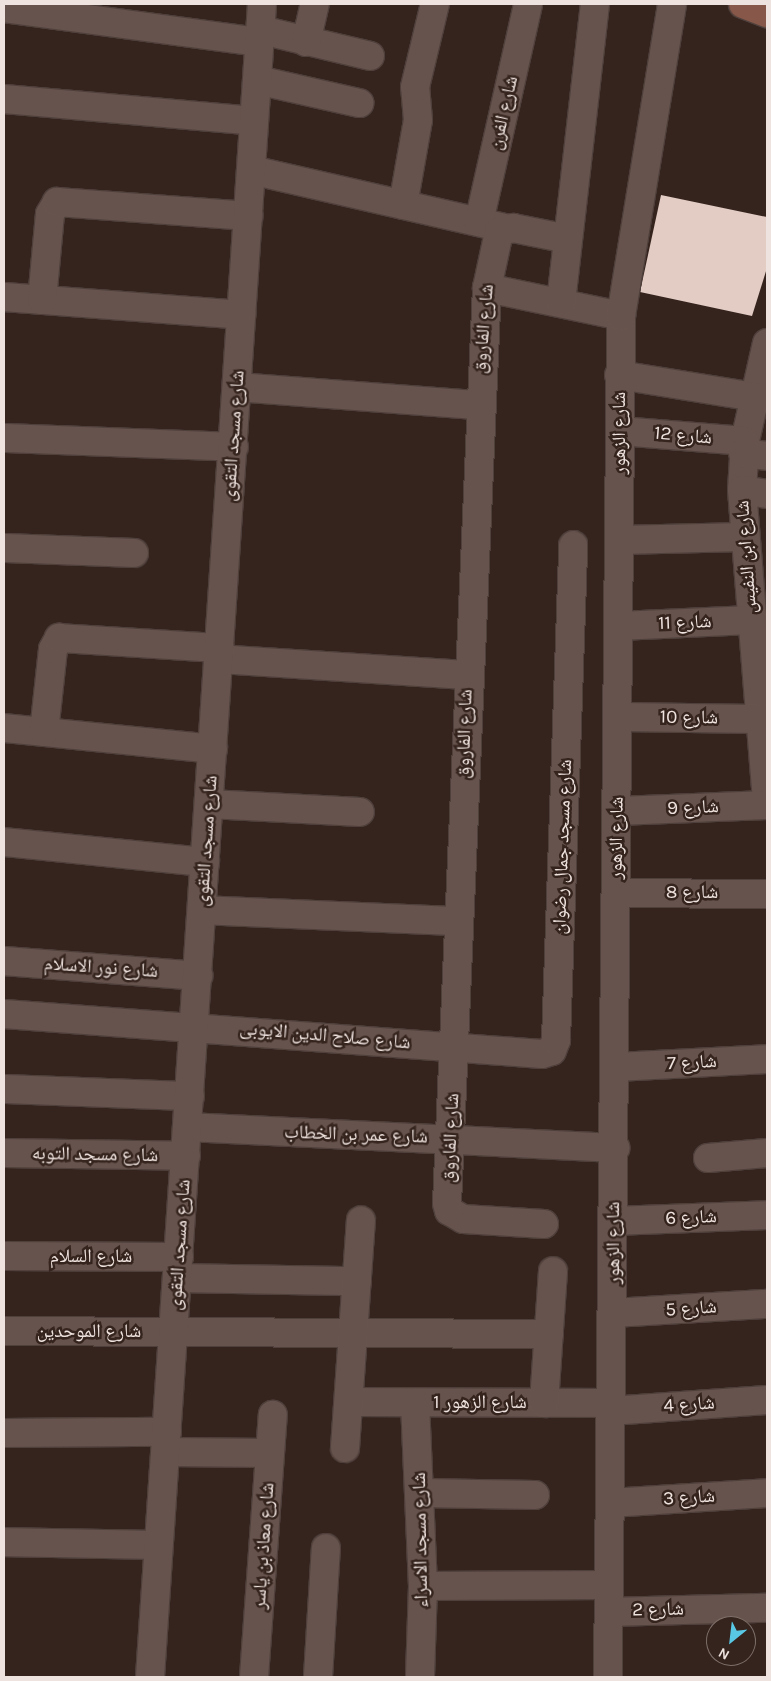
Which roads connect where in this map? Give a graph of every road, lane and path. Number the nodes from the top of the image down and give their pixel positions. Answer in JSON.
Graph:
{"nodes":[{"id":1,"x":262,"y":4,"type":"edge"},
{"id":2,"x":315,"y":4,"type":"edge"},
{"id":3,"x":435,"y":4,"type":"edge"},
{"id":4,"x":528,"y":4,"type":"edge"},
{"id":5,"x":595,"y":4,"type":"edge"},
{"id":6,"x":672,"y":4,"type":"edge"},
{"id":7,"x":744,"y":4,"type":"edge"},
{"id":8,"x":4,"y":8,"type":"edge"},
{"id":9,"x":767,"y":13,"type":"edge"},
{"id":10,"x":260,"y":36,"type":"junction"},
{"id":11,"x":306,"y":42,"type":"junction"},
{"id":12,"x":370,"y":56,"type":"dead end"},
{"id":13,"x":257,"y":80,"type":"junction"},
{"id":14,"x":4,"y":99,"type":"edge"},
{"id":15,"x":359,"y":103,"type":"dead end"},
{"id":16,"x":254,"y":121,"type":"junction"},
{"id":17,"x":251,"y":170,"type":"junction"},
{"id":18,"x":403,"y":205,"type":"junction"},
{"id":19,"x":248,"y":216,"type":"junction"},
{"id":20,"x":479,"y":222,"type":"junction"},
{"id":21,"x":505,"y":228,"type":"junction"},
{"id":22,"x":568,"y":240,"type":"junction"},
{"id":23,"x":487,"y":288,"type":"junction"},
{"id":24,"x":4,"y":297,"type":"edge"},
{"id":25,"x":42,"y":300,"type":"junction"},
{"id":26,"x":561,"y":302,"type":"junction"},
{"id":27,"x":241,"y":315,"type":"junction"},
{"id":28,"x":621,"y":316,"type":"junction"},
{"id":29,"x":767,"y":343,"type":"edge"},
{"id":30,"x":619,"y":375,"type":"junction"},
{"id":31,"x":237,"y":387,"type":"junction"},
{"id":32,"x":760,"y":397,"type":"edge"},
{"id":33,"x":478,"y":405,"type":"junction"},
{"id":34,"x":620,"y":431,"type":"junction"},
{"id":35,"x":4,"y":438,"type":"edge"},
{"id":36,"x":234,"y":447,"type":"junction"},
{"id":37,"x":752,"y":450,"type":"edge"},
{"id":38,"x":755,"y":492,"type":"edge"},
{"id":39,"x":744,"y":537,"type":"junction"},
{"id":40,"x":620,"y":540,"type":"junction"},
{"id":41,"x":573,"y":545,"type":"dead end"},
{"id":42,"x":4,"y":548,"type":"edge"},
{"id":43,"x":134,"y":553,"type":"dead end"},
{"id":44,"x":757,"y":575,"type":"edge"},
{"id":45,"x":751,"y":620,"type":"junction"},
{"id":46,"x":619,"y":626,"type":"junction"},
{"id":47,"x":760,"y":647,"type":"edge"},
{"id":48,"x":219,"y":654,"type":"junction"},
{"id":49,"x":467,"y":675,"type":"junction"},
{"id":50,"x":619,"y":717,"type":"junction"},
{"id":51,"x":760,"y":719,"type":"junction"},
{"id":52,"x":4,"y":728,"type":"edge"},
{"id":53,"x":44,"y":732,"type":"junction"},
{"id":54,"x":213,"y":749,"type":"junction"},
{"id":55,"x":209,"y":804,"type":"junction"},
{"id":56,"x":767,"y":804,"type":"edge"},
{"id":57,"x":618,"y":810,"type":"junction"},
{"id":58,"x":360,"y":812,"type":"dead end"},
{"id":59,"x":4,"y":842,"type":"edge"},
{"id":60,"x":205,"y":862,"type":"junction"},
{"id":61,"x":617,"y":893,"type":"junction"},
{"id":62,"x":767,"y":894,"type":"edge"},
{"id":63,"x":202,"y":910,"type":"junction"},
{"id":64,"x":457,"y":921,"type":"junction"},
{"id":65,"x":4,"y":961,"type":"edge"},
{"id":66,"x":198,"y":976,"type":"junction"},
{"id":67,"x":4,"y":1014,"type":"edge"},
{"id":68,"x":194,"y":1026,"type":"junction"},
{"id":69,"x":455,"y":1047,"type":"junction"},
{"id":70,"x":767,"y":1058,"type":"edge"},
{"id":71,"x":616,"y":1067,"type":"junction"},
{"id":72,"x":4,"y":1089,"type":"edge"},
{"id":73,"x":190,"y":1096,"type":"junction"},
{"id":74,"x":187,"y":1127,"type":"junction"},
{"id":75,"x":451,"y":1138,"type":"junction"},
{"id":76,"x":615,"y":1148,"type":"junction"},
{"id":77,"x":4,"y":1153,"type":"edge"},
{"id":78,"x":767,"y":1153,"type":"edge"},
{"id":79,"x":186,"y":1156,"type":"junction"},
{"id":80,"x":708,"y":1158,"type":"dead end"},
{"id":81,"x":767,"y":1215,"type":"edge"},
{"id":82,"x":361,"y":1221,"type":"dead end"},
{"id":83,"x":614,"y":1221,"type":"junction"},
{"id":84,"x":544,"y":1224,"type":"dead end"},
{"id":85,"x":4,"y":1256,"type":"edge"},
{"id":86,"x":178,"y":1268,"type":"junction"},
{"id":87,"x":553,"y":1271,"type":"dead end"},
{"id":88,"x":357,"y":1281,"type":"junction"},
{"id":89,"x":767,"y":1304,"type":"edge"},
{"id":90,"x":614,"y":1313,"type":"junction"},
{"id":91,"x":4,"y":1331,"type":"edge"},
{"id":92,"x":174,"y":1332,"type":"junction"},
{"id":93,"x":353,"y":1333,"type":"junction"},
{"id":94,"x":549,"y":1334,"type":"junction"},
{"id":95,"x":767,"y":1400,"type":"edge"},
{"id":96,"x":348,"y":1402,"type":"junction"},
{"id":97,"x":415,"y":1403,"type":"junction"},
{"id":98,"x":544,"y":1403,"type":"junction"},
{"id":99,"x":610,"y":1407,"type":"junction"},
{"id":100,"x":273,"y":1416,"type":"dead end"},
{"id":101,"x":4,"y":1433,"type":"edge"},
{"id":102,"x":166,"y":1442,"type":"junction"},
{"id":103,"x":345,"y":1448,"type":"dead end"},
{"id":104,"x":270,"y":1453,"type":"junction"},
{"id":105,"x":421,"y":1493,"type":"junction"},
{"id":106,"x":767,"y":1493,"type":"edge"},
{"id":107,"x":535,"y":1495,"type":"dead end"},
{"id":108,"x":610,"y":1503,"type":"junction"},
{"id":109,"x":4,"y":1542,"type":"edge"},
{"id":110,"x":157,"y":1545,"type":"junction"},
{"id":111,"x":326,"y":1548,"type":"dead end"},
{"id":112,"x":609,"y":1585,"type":"junction"},
{"id":113,"x":423,"y":1586,"type":"junction"},
{"id":114,"x":767,"y":1608,"type":"edge"},
{"id":115,"x":609,"y":1612,"type":"junction"},
{"id":116,"x":150,"y":1677,"type":"edge"},
{"id":117,"x":254,"y":1677,"type":"edge"},
{"id":118,"x":318,"y":1677,"type":"edge"},
{"id":119,"x":420,"y":1677,"type":"edge"},
{"id":120,"x":608,"y":1677,"type":"edge"}],
"edges":[{"from":1,"to":10,"type":"street","name":"شارع مسجد التقوى"},
{"from":2,"to":11,"type":"street"},
{"from":3,"to":18,"type":"street"},
{"from":4,"to":20,"type":"street","name":"شارع الفرن"},
{"from":5,"to":22,"type":"street"},
{"from":6,"to":28,"type":"street","name":"شارع الزهور"},
{"from":7,"to":9,"type":"main road"},
{"from":8,"to":10,"type":"street"},
{"from":10,"to":11,"type":"street"},
{"from":10,"to":13,"type":"street","name":"شارع مسجد التقوى"},
{"from":11,"to":12,"type":"street"},
{"from":13,"to":15,"type":"street"},
{"from":13,"to":16,"type":"street","name":"شارع مسجد التقوى"},
{"from":14,"to":16,"type":"street"},
{"from":16,"to":17,"type":"street","name":"شارع مسجد التقوى"},
{"from":17,"to":18,"type":"street"},
{"from":17,"to":19,"type":"street","name":"شارع مسجد التقوى"},
{"from":18,"to":20,"type":"street"},
{"from":19,"to":25,"type":"street"},
{"from":19,"to":27,"type":"street","name":"شارع مسجد التقوى"},
{"from":20,"to":21,"type":"street"},
{"from":21,"to":22,"type":"street"},
{"from":21,"to":23,"type":"street","name":"شارع الفاروق"},
{"from":22,"to":26,"type":"street"},
{"from":23,"to":26,"type":"street"},
{"from":23,"to":33,"type":"street","name":"شارع الفاروق"},
{"from":24,"to":25,"type":"street"},
{"from":25,"to":27,"type":"street"},
{"from":26,"to":28,"type":"street"},
{"from":27,"to":31,"type":"street","name":"شارع مسجد التقوى"},
{"from":28,"to":30,"type":"street","name":"شارع الزهور"},
{"from":29,"to":32,"type":"street","name":"شارع ابن النفيس"},
{"from":30,"to":32,"type":"street"},
{"from":30,"to":34,"type":"street","name":"شارع الزهور"},
{"from":31,"to":33,"type":"street"},
{"from":31,"to":36,"type":"street","name":"شارع مسجد التقوى"},
{"from":32,"to":37,"type":"street","name":"شارع ابن النفيس"},
{"from":33,"to":49,"type":"street","name":"شارع الفاروق"},
{"from":34,"to":37,"type":"street","name":"شارع 12"},
{"from":34,"to":40,"type":"street","name":"شارع الزهور"},
{"from":35,"to":36,"type":"street"},
{"from":36,"to":48,"type":"street","name":"شارع مسجد التقوى"},
{"from":37,"to":38,"type":"street","name":"شارع ابن النفيس"},
{"from":38,"to":39,"type":"street","name":"شارع ابن النفيس"},
{"from":39,"to":40,"type":"street"},
{"from":39,"to":44,"type":"street","name":"شارع ابن النفيس"},
{"from":40,"to":46,"type":"street","name":"شارع الزهور"},
{"from":41,"to":69,"type":"street","name":"شارع مسجد جمال رضوان"},
{"from":42,"to":43,"type":"street"},
{"from":44,"to":45,"type":"street","name":"شارع ابن النفيس"},
{"from":45,"to":46,"type":"street","name":"شارع 11"},
{"from":45,"to":47,"type":"street","name":"شارع ابن النفيس"},
{"from":46,"to":50,"type":"street","name":"شارع الزهور"},
{"from":47,"to":51,"type":"street","name":"شارع ابن النفيس"},
{"from":48,"to":49,"type":"street"},
{"from":48,"to":53,"type":"street"},
{"from":48,"to":54,"type":"street","name":"شارع مسجد التقوى"},
{"from":49,"to":64,"type":"street","name":"شارع الفاروق"},
{"from":50,"to":51,"type":"street","name":"شارع 10"},
{"from":50,"to":57,"type":"street","name":"شارع الزهور"},
{"from":51,"to":56,"type":"street","name":"شارع ابن النفيس"},
{"from":52,"to":53,"type":"street"},
{"from":53,"to":54,"type":"street"},
{"from":54,"to":55,"type":"street","name":"شارع مسجد التقوى"},
{"from":55,"to":58,"type":"street"},
{"from":55,"to":60,"type":"street","name":"شارع مسجد التقوى"},
{"from":56,"to":57,"type":"street","name":"شارع 9"},
{"from":57,"to":61,"type":"street","name":"شارع الزهور"},
{"from":59,"to":60,"type":"street"},
{"from":60,"to":63,"type":"street","name":"شارع مسجد التقوى"},
{"from":61,"to":62,"type":"street","name":"شارع 8"},
{"from":61,"to":71,"type":"street","name":"شارع الزهور"},
{"from":63,"to":64,"type":"street"},
{"from":63,"to":66,"type":"street","name":"شارع مسجد التقوى"},
{"from":64,"to":69,"type":"street","name":"شارع الفاروق"},
{"from":65,"to":66,"type":"street","name":"شارع نور الاسلام"},
{"from":66,"to":68,"type":"street","name":"شارع مسجد التقوى"},
{"from":67,"to":68,"type":"street","name":"شارع صلاح الدين الايوبى"},
{"from":68,"to":69,"type":"street","name":"شارع صلاح الدين الايوبى"},
{"from":68,"to":73,"type":"street","name":"شارع مسجد التقوى"},
{"from":69,"to":75,"type":"street","name":"شارع الفاروق"},
{"from":70,"to":71,"type":"street","name":"شارع 7"},
{"from":71,"to":76,"type":"street","name":"شارع الزهور"},
{"from":72,"to":73,"type":"street"},
{"from":73,"to":74,"type":"street","name":"شارع مسجد التقوى"},
{"from":74,"to":75,"type":"street","name":"شارع عمر بن الخطاب"},
{"from":74,"to":79,"type":"street","name":"شارع مسجد التقوى"},
{"from":75,"to":76,"type":"street","name":"شارع عمر بن الخطاب"},
{"from":75,"to":84,"type":"street","name":"شارع الفاروق"},
{"from":76,"to":83,"type":"street","name":"شارع الزهور"},
{"from":77,"to":79,"type":"street","name":"شارع مسجد التوبه"},
{"from":78,"to":80,"type":"street"},
{"from":79,"to":86,"type":"street","name":"شارع مسجد التقوى"},
{"from":81,"to":83,"type":"street","name":"شارع 6"},
{"from":82,"to":88,"type":"street"},
{"from":83,"to":90,"type":"street","name":"شارع الزهور"},
{"from":85,"to":86,"type":"street","name":"شارع السلام"},
{"from":86,"to":88,"type":"street","name":"شارع السلام"},
{"from":86,"to":92,"type":"street","name":"شارع مسجد التقوى"},
{"from":87,"to":94,"type":"street"},
{"from":88,"to":93,"type":"street"},
{"from":89,"to":90,"type":"street","name":"شارع 5"},
{"from":90,"to":99,"type":"street","name":"شارع الزهور"},
{"from":91,"to":92,"type":"street","name":"شارع الموحدين"},
{"from":92,"to":93,"type":"street","name":"شارع الموحدين"},
{"from":92,"to":102,"type":"street","name":"شارع مسجد التقوى"},
{"from":93,"to":94,"type":"street","name":"شارع الموحدين"},
{"from":93,"to":96,"type":"street"},
{"from":94,"to":98,"type":"street"},
{"from":95,"to":99,"type":"street","name":"شارع 4"},
{"from":96,"to":97,"type":"street","name":"شارع الزهور 1"},
{"from":96,"to":103,"type":"street"},
{"from":97,"to":98,"type":"street","name":"شارع الزهور 1"},
{"from":97,"to":105,"type":"street","name":"شارع مسجد الاسراء"},
{"from":98,"to":99,"type":"street","name":"شارع الزهور 1"},
{"from":99,"to":108,"type":"street","name":"شارع الزهور"},
{"from":100,"to":104,"type":"street","name":"شارع معاذ بن ياسر"},
{"from":101,"to":102,"type":"street"},
{"from":102,"to":104,"type":"street"},
{"from":102,"to":110,"type":"street","name":"شارع مسجد التقوى"},
{"from":104,"to":117,"type":"street","name":"شارع معاذ بن ياسر"},
{"from":105,"to":107,"type":"street"},
{"from":105,"to":113,"type":"street","name":"شارع مسجد الاسراء"},
{"from":106,"to":108,"type":"street","name":"شارع 3"},
{"from":108,"to":112,"type":"street","name":"شارع الزهور"},
{"from":109,"to":110,"type":"street"},
{"from":110,"to":116,"type":"street","name":"شارع مسجد التقوى"},
{"from":111,"to":118,"type":"street"},
{"from":112,"to":113,"type":"street"},
{"from":112,"to":115,"type":"street","name":"شارع الزهور"},
{"from":113,"to":119,"type":"street","name":"شارع مسجد الاسراء"},
{"from":114,"to":115,"type":"street","name":"شارع 2"},
{"from":115,"to":120,"type":"street","name":"شارع الزهور"}]}
